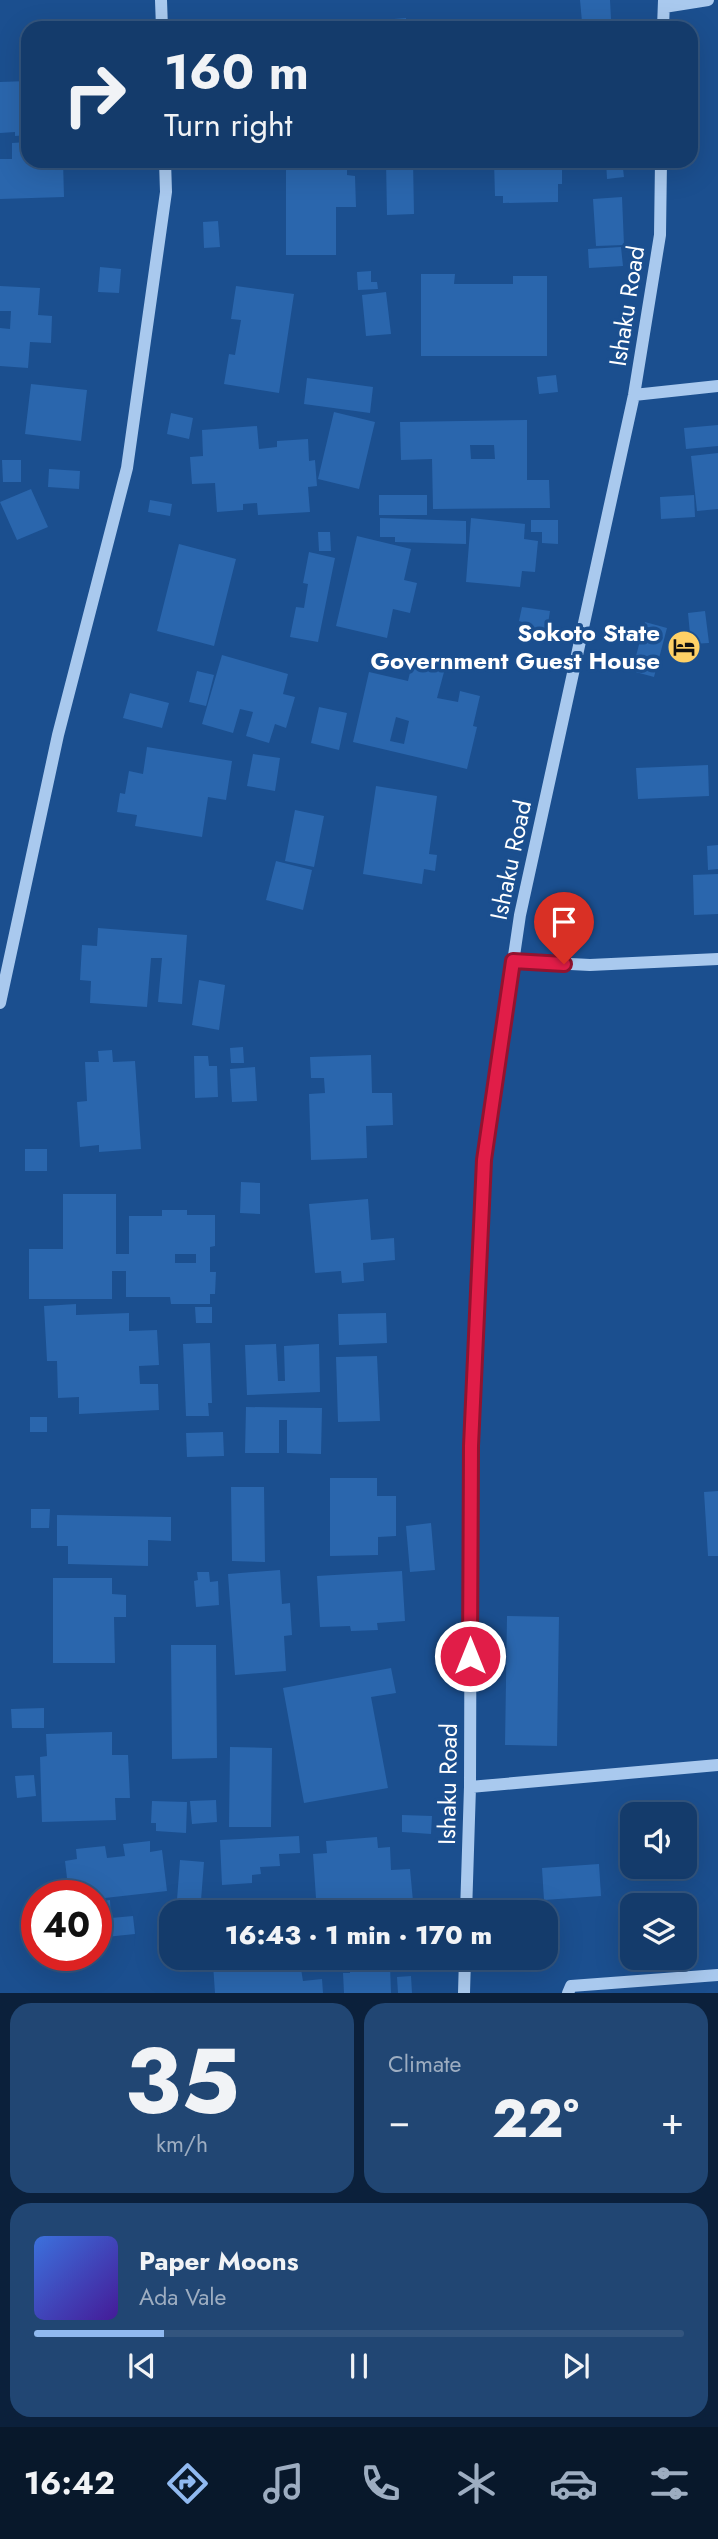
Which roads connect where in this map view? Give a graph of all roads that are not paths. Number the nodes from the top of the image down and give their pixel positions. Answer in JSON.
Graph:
{"nodes":[{"id":1,"x":161,"y":0,"type":"edge"},
{"id":2,"x":708,"y":0,"type":"edge"},
{"id":3,"x":664,"y":3,"type":"edge"},
{"id":4,"x":162,"y":21,"type":"edge"},
{"id":5,"x":663,"y":21,"type":"edge"},
{"id":6,"x":165,"y":168,"type":"edge"},
{"id":7,"x":662,"y":168,"type":"edge"},
{"id":8,"x":718,"y":386,"type":"edge"},
{"id":9,"x":634,"y":395,"type":"junction"},
{"id":10,"x":718,"y":959,"type":"edge"},
{"id":11,"x":513,"y":961,"type":"junction"},
{"id":12,"x":0,"y":1003,"type":"edge"},
{"id":13,"x":718,"y":1765,"type":"edge"},
{"id":14,"x":470,"y":1787,"type":"junction"},
{"id":15,"x":466,"y":1900,"type":"edge"},
{"id":16,"x":465,"y":1970,"type":"edge"},
{"id":17,"x":718,"y":1975,"type":"edge"},
{"id":18,"x":464,"y":1993,"type":"edge"},
{"id":19,"x":568,"y":1993,"type":"edge"}],
"edges":[{"from":1,"to":4,"type":"street"},
{"from":2,"to":3,"type":"street"},
{"from":3,"to":5,"type":"street"},
{"from":6,"to":12,"type":"street"},
{"from":7,"to":9,"type":"street","name":"Ishaku Road"},
{"from":8,"to":9,"type":"street"},
{"from":9,"to":11,"type":"street","name":"Ishaku Road"},
{"from":10,"to":11,"type":"street"},
{"from":11,"to":14,"type":"street","name":"Ishaku Road"},
{"from":13,"to":14,"type":"street"},
{"from":14,"to":15,"type":"street","name":"Ishaku Road"},
{"from":16,"to":18,"type":"street"},
{"from":17,"to":19,"type":"street"}]}
